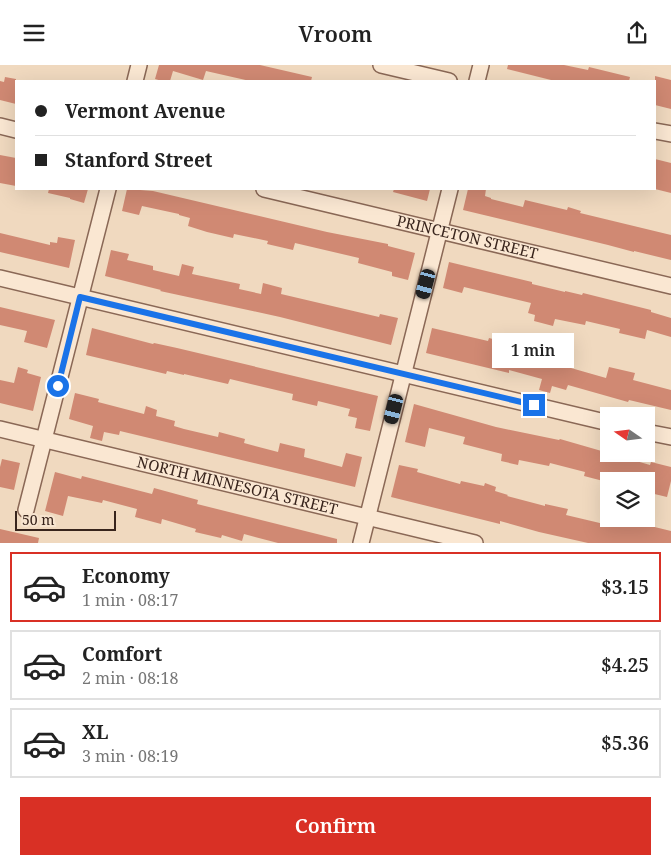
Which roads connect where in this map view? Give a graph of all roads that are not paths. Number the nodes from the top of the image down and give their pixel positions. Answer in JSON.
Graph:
{"nodes":[{"id":1,"x":139,"y":65,"type":"edge"},
{"id":2,"x":380,"y":65,"type":"edge"},
{"id":3,"x":482,"y":65,"type":"edge"},
{"id":4,"x":135,"y":80,"type":"edge"},
{"id":5,"x":445,"y":80,"type":"edge"},
{"id":6,"x":477,"y":80,"type":"edge"},
{"id":7,"x":0,"y":126,"type":"edge"},
{"id":8,"x":15,"y":130,"type":"edge"},
{"id":9,"x":656,"y":131,"type":"edge"},
{"id":10,"x":671,"y":134,"type":"edge"},
{"id":11,"x":108,"y":190,"type":"edge"},
{"id":12,"x":268,"y":190,"type":"edge"},
{"id":13,"x":450,"y":190,"type":"edge"},
{"id":14,"x":440,"y":231,"type":"junction"},
{"id":15,"x":0,"y":277,"type":"edge"},
{"id":16,"x":671,"y":286,"type":"edge"},
{"id":17,"x":80,"y":297,"type":"junction"},
{"id":18,"x":403,"y":374,"type":"junction"},
{"id":19,"x":600,"y":421,"type":"edge"},
{"id":20,"x":0,"y":429,"type":"edge"},
{"id":21,"x":655,"y":434,"type":"edge"},
{"id":22,"x":671,"y":437,"type":"edge"},
{"id":23,"x":44,"y":440,"type":"junction"},
{"id":24,"x":26,"y":510,"type":"dead end"},
{"id":25,"x":367,"y":517,"type":"junction"},
{"id":26,"x":361,"y":543,"type":"edge"},
{"id":27,"x":475,"y":543,"type":"edge"}],
"edges":[{"from":1,"to":4,"type":"street"},
{"from":2,"to":5,"type":"street"},
{"from":3,"to":6,"type":"street"},
{"from":7,"to":8,"type":"street"},
{"from":9,"to":10,"type":"street"},
{"from":11,"to":17,"type":"street"},
{"from":12,"to":14,"type":"street","name":"PRINCETON STREET"},
{"from":13,"to":14,"type":"street"},
{"from":14,"to":16,"type":"street","name":"PRINCETON STREET"},
{"from":14,"to":18,"type":"street"},
{"from":15,"to":17,"type":"street"},
{"from":17,"to":18,"type":"street"},
{"from":17,"to":23,"type":"street"},
{"from":18,"to":19,"type":"street"},
{"from":18,"to":25,"type":"street"},
{"from":20,"to":23,"type":"street","name":"NORTH MINNESOTA STREET"},
{"from":21,"to":22,"type":"street"},
{"from":23,"to":24,"type":"street"},
{"from":23,"to":25,"type":"street","name":"NORTH MINNESOTA STREET"},
{"from":25,"to":26,"type":"street"},
{"from":25,"to":27,"type":"street","name":"NORTH MINNESOTA STREET"}]}
